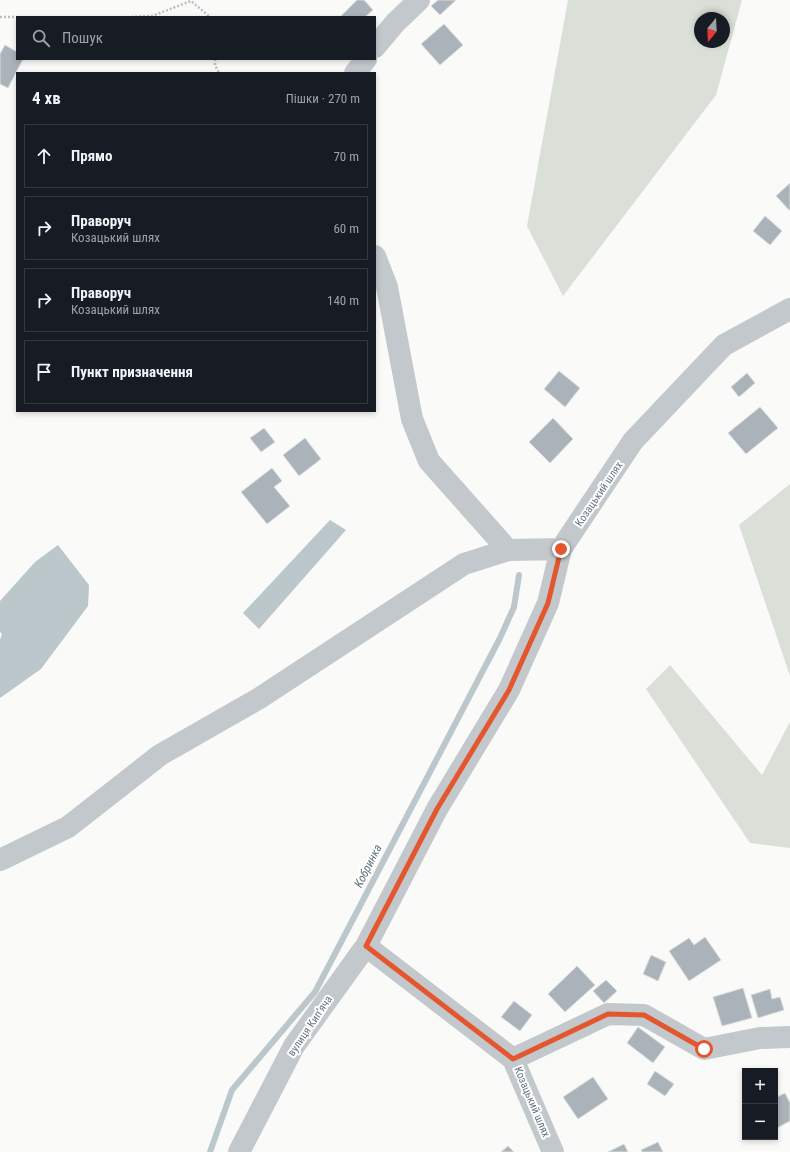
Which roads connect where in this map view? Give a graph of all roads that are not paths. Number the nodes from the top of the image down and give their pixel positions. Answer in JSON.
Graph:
{"nodes":[{"id":1,"x":419,"y":0,"type":"edge"},
{"id":2,"x":376,"y":47,"type":"edge"},
{"id":3,"x":365,"y":60,"type":"edge"},
{"id":4,"x":356,"y":72,"type":"edge"},
{"id":5,"x":376,"y":259,"type":"edge"},
{"id":6,"x":788,"y":314,"type":"edge"},
{"id":7,"x":561,"y":549,"type":"junction"},
{"id":8,"x":508,"y":550,"type":"junction"},
{"id":9,"x":0,"y":860,"type":"edge"},
{"id":10,"x":366,"y":946,"type":"junction"},
{"id":11,"x":790,"y":1037,"type":"edge"},
{"id":12,"x":513,"y":1059,"type":"junction"},
{"id":13,"x":239,"y":1152,"type":"edge"},
{"id":14,"x":553,"y":1152,"type":"edge"}],
"edges":[{"from":1,"to":2,"type":"street"},
{"from":3,"to":4,"type":"street"},
{"from":5,"to":8,"type":"street"},
{"from":6,"to":7,"type":"street","name":"Козацький шлях"},
{"from":7,"to":8,"type":"street"},
{"from":7,"to":10,"type":"street","name":"Козацький шлях"},
{"from":8,"to":9,"type":"street"},
{"from":10,"to":12,"type":"street","name":"Козацький шлях"},
{"from":10,"to":13,"type":"street","name":"вулиця Кипʼяча"},
{"from":11,"to":12,"type":"street"},
{"from":12,"to":14,"type":"street","name":"Козацький шлях"}]}
